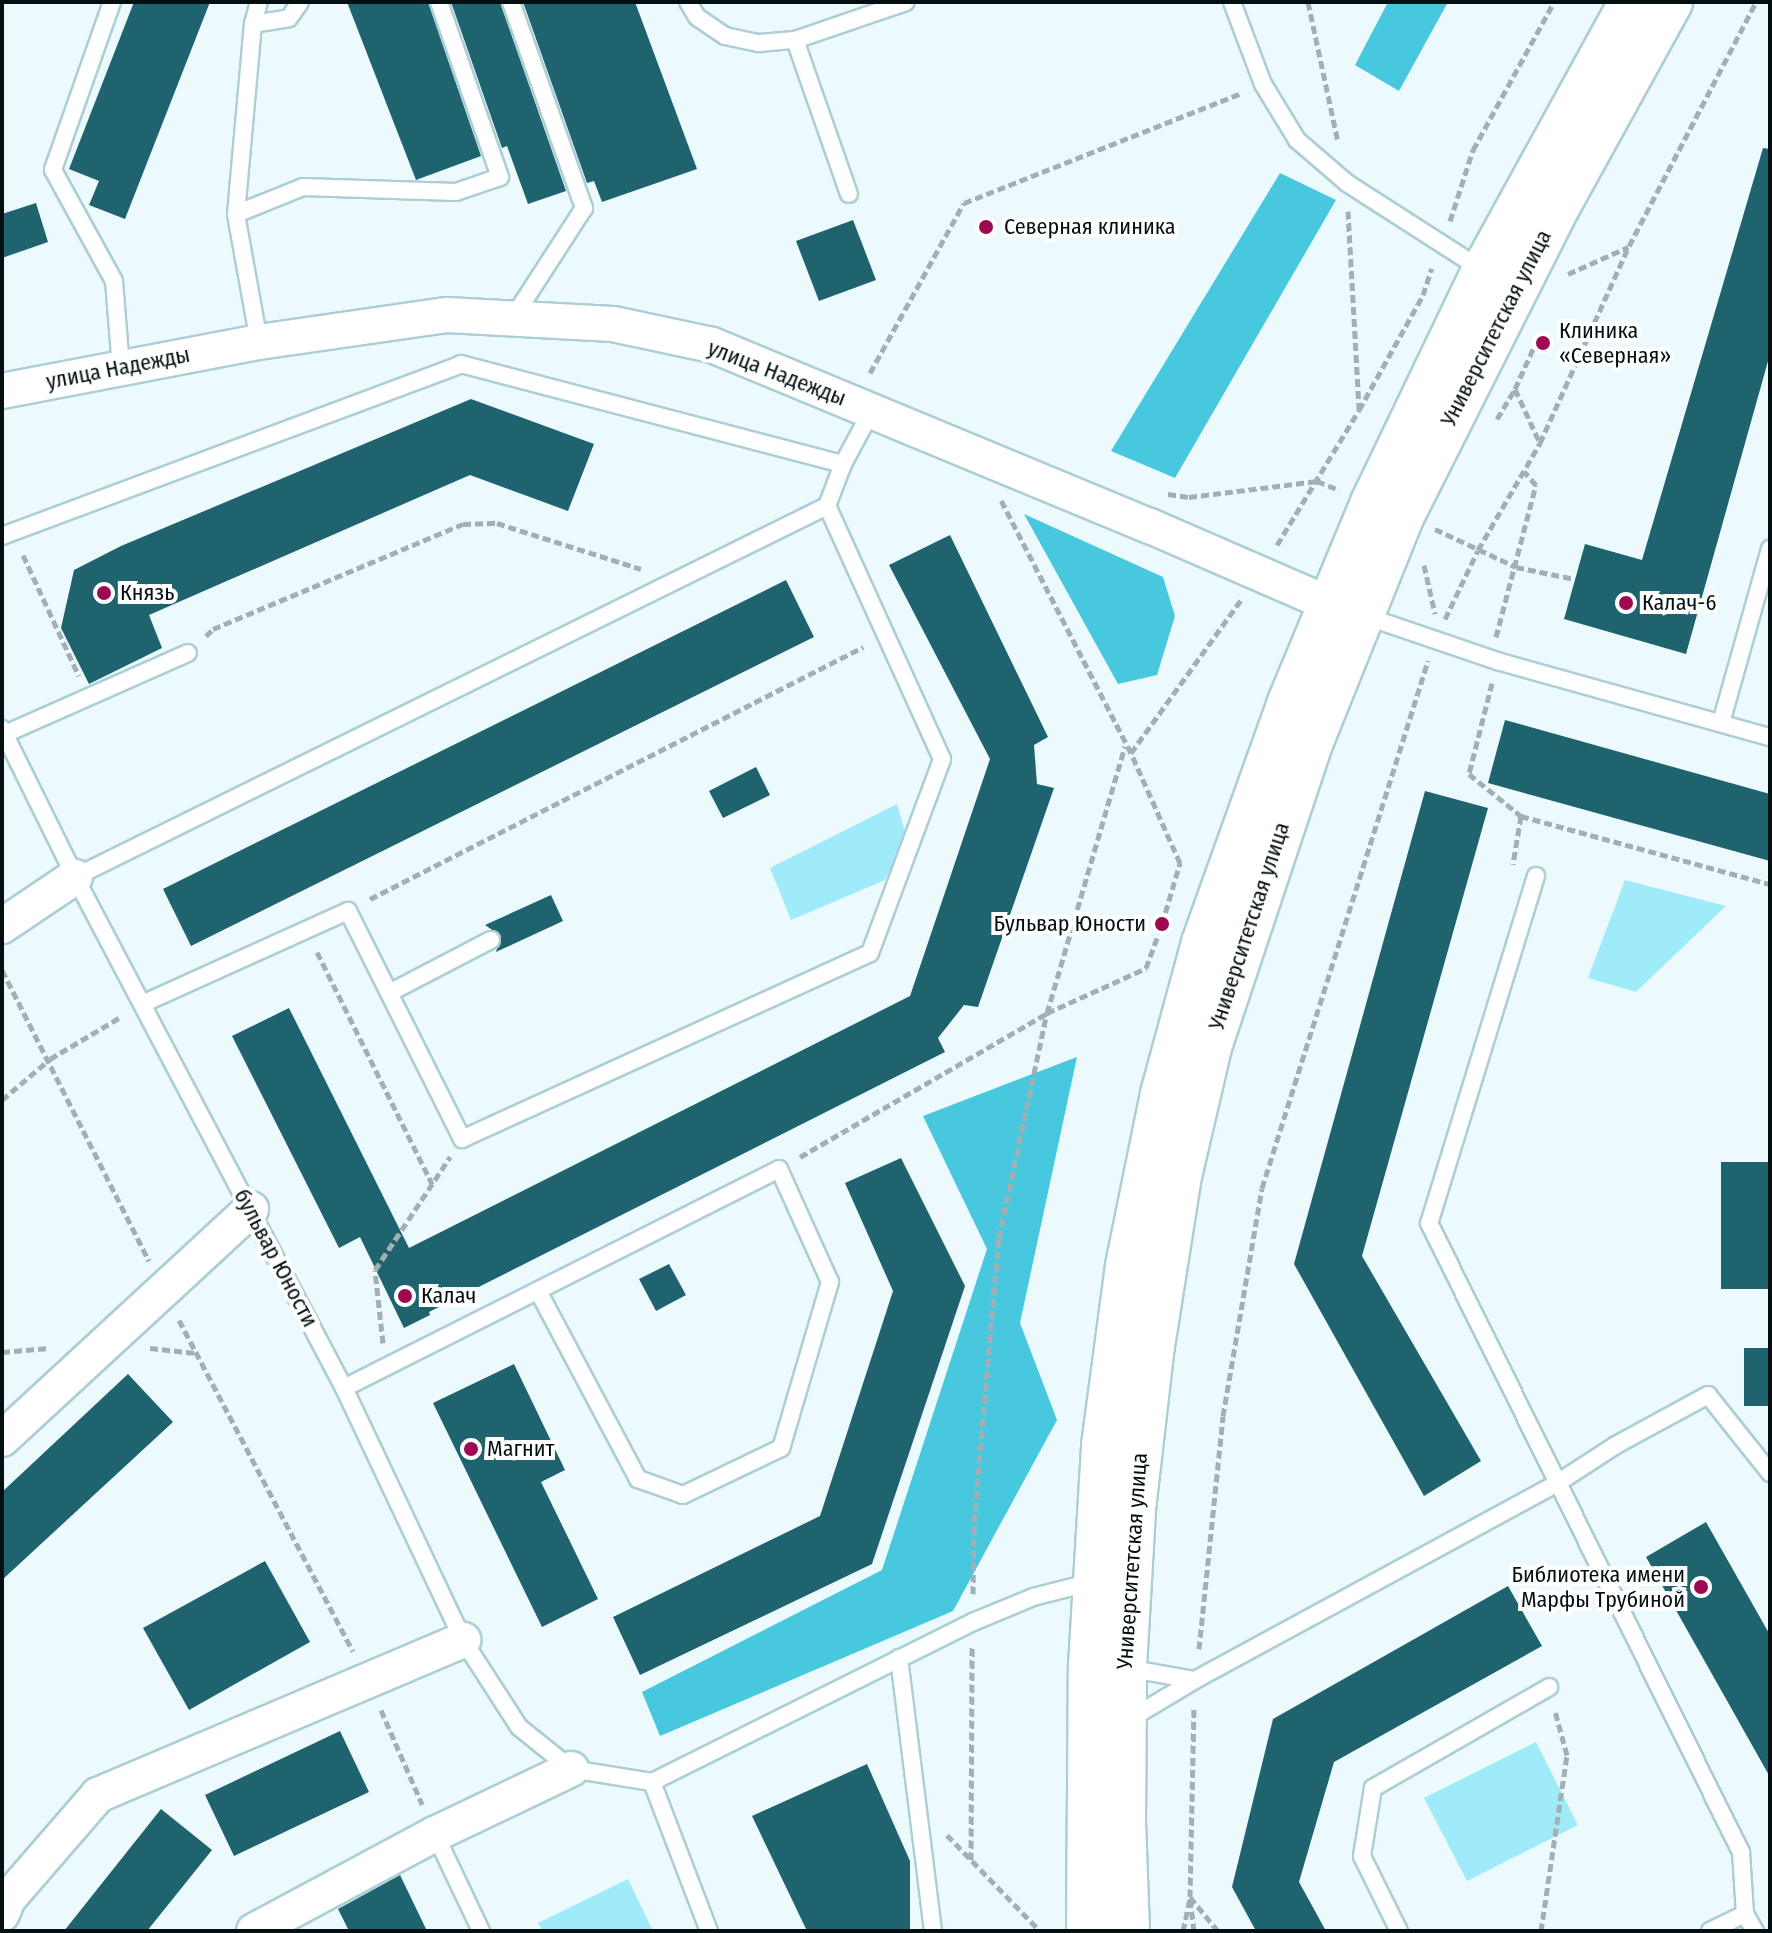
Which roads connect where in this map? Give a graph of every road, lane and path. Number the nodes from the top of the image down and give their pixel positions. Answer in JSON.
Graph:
{"nodes":[{"id":1,"x":112,"y":2,"type":"edge"},
{"id":2,"x":259,"y":2,"type":"edge"},
{"id":3,"x":300,"y":2,"type":"edge"},
{"id":4,"x":439,"y":2,"type":"edge"},
{"id":5,"x":511,"y":2,"type":"edge"},
{"id":6,"x":688,"y":2,"type":"edge"},
{"id":7,"x":906,"y":2,"type":"edge"},
{"id":8,"x":1232,"y":2,"type":"edge"},
{"id":9,"x":1308,"y":2,"type":"edge"},
{"id":10,"x":1554,"y":2,"type":"edge"},
{"id":11,"x":1632,"y":2,"type":"edge"},
{"id":12,"x":1670,"y":2,"type":"edge"},
{"id":13,"x":1756,"y":2,"type":"edge"},
{"id":14,"x":253,"y":24,"type":"junction"},
{"id":15,"x":795,"y":40,"type":"junction"},
{"id":16,"x":1263,"y":84,"type":"junction"},
{"id":17,"x":1347,"y":183,"type":"junction"},
{"id":18,"x":849,"y":194,"type":"dead end"},
{"id":19,"x":236,"y":214,"type":"junction"},
{"id":20,"x":1448,"y":227,"type":"dead end"},
{"id":21,"x":1629,"y":246,"type":"junction"},
{"id":22,"x":1433,"y":265,"type":"dead end"},
{"id":23,"x":1484,"y":271,"type":"junction"},
{"id":24,"x":1561,"y":288,"type":"dead end"},
{"id":25,"x":514,"y":316,"type":"junction"},
{"id":26,"x":1541,"y":331,"type":"dead end"},
{"id":27,"x":259,"y":342,"type":"junction"},
{"id":28,"x":121,"y":368,"type":"junction"},
{"id":29,"x":2,"y":391,"type":"edge"},
{"id":30,"x":864,"y":407,"type":"junction"},
{"id":31,"x":1359,"y":410,"type":"junction"},
{"id":32,"x":1540,"y":443,"type":"junction"},
{"id":33,"x":843,"y":464,"type":"junction"},
{"id":34,"x":1524,"y":471,"type":"junction"},
{"id":35,"x":996,"y":490,"type":"dead end"},
{"id":36,"x":827,"y":506,"type":"junction"},
{"id":37,"x":7,"y":534,"type":"edge"},
{"id":38,"x":1428,"y":542,"type":"dead end"},
{"id":39,"x":1274,"y":549,"type":"dead end"},
{"id":40,"x":1770,"y":549,"type":"edge"},
{"id":41,"x":1478,"y":550,"type":"junction"},
{"id":42,"x":1422,"y":555,"type":"dead end"},
{"id":43,"x":1516,"y":567,"type":"junction"},
{"id":44,"x":1575,"y":579,"type":"dead end"},
{"id":45,"x":676,"y":581,"type":"junction"},
{"id":46,"x":1246,"y":593,"type":"dead end"},
{"id":47,"x":1345,"y":609,"type":"junction"},
{"id":48,"x":886,"y":636,"type":"junction"},
{"id":49,"x":188,"y":653,"type":"joint"},
{"id":50,"x":1429,"y":656,"type":"dead end"},
{"id":51,"x":1497,"y":661,"type":"junction"},
{"id":52,"x":1492,"y":680,"type":"dead end"},
{"id":53,"x":88,"y":697,"type":"junction"},
{"id":54,"x":1721,"y":723,"type":"junction"},
{"id":55,"x":3,"y":731,"type":"edge"},
{"id":56,"x":1770,"y":737,"type":"edge"},
{"id":57,"x":1125,"y":745,"type":"junction"},
{"id":58,"x":1131,"y":753,"type":"junction"},
{"id":59,"x":1521,"y":816,"type":"junction"},
{"id":60,"x":1536,"y":876,"type":"joint"},
{"id":61,"x":75,"y":877,"type":"junction"},
{"id":62,"x":1770,"y":884,"type":"edge"},
{"id":63,"x":348,"y":911,"type":"junction"},
{"id":64,"x":2,"y":926,"type":"edge"},
{"id":65,"x":306,"y":930,"type":"junction"},
{"id":66,"x":491,"y":940,"type":"dead end"},
{"id":67,"x":2,"y":970,"type":"edge"},
{"id":68,"x":389,"y":993,"type":"junction"},
{"id":69,"x":142,"y":1004,"type":"junction"},
{"id":70,"x":1047,"y":1013,"type":"junction"},
{"id":71,"x":50,"y":1059,"type":"junction"},
{"id":72,"x":2,"y":1100,"type":"edge"},
{"id":73,"x":462,"y":1139,"type":"junction"},
{"id":74,"x":779,"y":1169,"type":"junction"},
{"id":75,"x":432,"y":1184,"type":"junction"},
{"id":76,"x":251,"y":1209,"type":"junction"},
{"id":77,"x":163,"y":1290,"type":"junction"},
{"id":78,"x":538,"y":1291,"type":"junction"},
{"id":79,"x":386,"y":1367,"type":"junction"},
{"id":80,"x":344,"y":1388,"type":"junction"},
{"id":81,"x":2,"y":1439,"type":"edge"},
{"id":82,"x":1770,"y":1473,"type":"edge"},
{"id":83,"x":1556,"y":1484,"type":"junction"},
{"id":84,"x":1111,"y":1582,"type":"junction"},
{"id":85,"x":973,"y":1595,"type":"dead end"},
{"id":86,"x":463,"y":1640,"type":"junction"},
{"id":87,"x":972,"y":1642,"type":"dead end"},
{"id":88,"x":899,"y":1658,"type":"junction"},
{"id":89,"x":1108,"y":1667,"type":"junction"},
{"id":90,"x":1196,"y":1672,"type":"junction"},
{"id":91,"x":370,"y":1683,"type":"junction"},
{"id":92,"x":1549,"y":1687,"type":"joint"},
{"id":93,"x":1195,"y":1702,"type":"dead end"},
{"id":94,"x":1107,"y":1723,"type":"junction"},
{"id":95,"x":571,"y":1769,"type":"junction"},
{"id":96,"x":652,"y":1782,"type":"junction"},
{"id":97,"x":916,"y":1803,"type":"junction"},
{"id":98,"x":435,"y":1834,"type":"junction"},
{"id":99,"x":971,"y":1860,"type":"junction"},
{"id":100,"x":1190,"y":1897,"type":"junction"},
{"id":101,"x":2,"y":1914,"type":"edge"},
{"id":102,"x":1745,"y":1914,"type":"junction"},
{"id":103,"x":254,"y":1931,"type":"edge"},
{"id":104,"x":481,"y":1931,"type":"edge"},
{"id":105,"x":709,"y":1931,"type":"edge"},
{"id":106,"x":933,"y":1931,"type":"edge"},
{"id":107,"x":1040,"y":1931,"type":"edge"},
{"id":108,"x":1089,"y":1931,"type":"edge"},
{"id":109,"x":1127,"y":1931,"type":"edge"},
{"id":110,"x":1183,"y":1931,"type":"edge"},
{"id":111,"x":1194,"y":1931,"type":"edge"},
{"id":112,"x":1218,"y":1931,"type":"edge"},
{"id":113,"x":1399,"y":1931,"type":"edge"},
{"id":114,"x":1541,"y":1931,"type":"edge"},
{"id":115,"x":1710,"y":1931,"type":"edge"},
{"id":116,"x":1755,"y":1931,"type":"edge"}],
"edges":[{"from":1,"to":28,"type":"lane"},
{"from":2,"to":14,"type":"lane"},
{"from":3,"to":14,"type":"lane"},
{"from":4,"to":19,"type":"lane"},
{"from":5,"to":25,"type":"lane"},
{"from":6,"to":15,"type":"lane"},
{"from":7,"to":15,"type":"lane"},
{"from":8,"to":16,"type":"lane"},
{"from":9,"to":17,"type":"path"},
{"from":10,"to":20,"type":"path"},
{"from":11,"to":23,"type":"main road","name":"Университетская улица"},
{"from":12,"to":47,"type":"main road","name":"Университетская улица"},
{"from":13,"to":21,"type":"path"},
{"from":14,"to":19,"type":"lane"},
{"from":15,"to":18,"type":"lane"},
{"from":16,"to":17,"type":"lane"},
{"from":16,"to":30,"type":"path"},
{"from":17,"to":23,"type":"lane"},
{"from":17,"to":31,"type":"path"},
{"from":19,"to":27,"type":"lane"},
{"from":21,"to":24,"type":"path"},
{"from":21,"to":32,"type":"path"},
{"from":22,"to":31,"type":"path"},
{"from":23,"to":47,"type":"main road","name":"Университетская улица"},
{"from":25,"to":27,"type":"street","name":"улица Надежды"},
{"from":25,"to":30,"type":"street","name":"улица Надежды"},
{"from":26,"to":32,"type":"path"},
{"from":27,"to":28,"type":"street","name":"улица Надежды"},
{"from":28,"to":29,"type":"street","name":"улица Надежды"},
{"from":30,"to":33,"type":"lane"},
{"from":30,"to":47,"type":"street","name":"улица Надежды"},
{"from":31,"to":39,"type":"path"},
{"from":32,"to":34,"type":"path"},
{"from":33,"to":36,"type":"lane"},
{"from":33,"to":37,"type":"lane"},
{"from":34,"to":41,"type":"path"},
{"from":34,"to":43,"type":"path"},
{"from":35,"to":57,"type":"path"},
{"from":36,"to":45,"type":"lane"},
{"from":36,"to":48,"type":"lane"},
{"from":37,"to":53,"type":"path"},
{"from":38,"to":41,"type":"path"},
{"from":40,"to":54,"type":"lane"},
{"from":41,"to":42,"type":"path"},
{"from":41,"to":43,"type":"path"},
{"from":43,"to":44,"type":"path"},
{"from":43,"to":51,"type":"path"},
{"from":45,"to":49,"type":"path"},
{"from":45,"to":61,"type":"lane"},
{"from":46,"to":58,"type":"path"},
{"from":47,"to":51,"type":"lane"},
{"from":47,"to":84,"type":"main road","name":"Университетская улица"},
{"from":48,"to":63,"type":"path"},
{"from":48,"to":73,"type":"lane"},
{"from":49,"to":53,"type":"lane"},
{"from":50,"to":90,"type":"path"},
{"from":51,"to":54,"type":"lane"},
{"from":52,"to":59,"type":"path"},
{"from":53,"to":55,"type":"lane"},
{"from":54,"to":56,"type":"lane"},
{"from":55,"to":61,"type":"lane","name":"бульвар Юности"},
{"from":57,"to":58,"type":"path"},
{"from":57,"to":70,"type":"path"},
{"from":58,"to":70,"type":"path"},
{"from":59,"to":60,"type":"path"},
{"from":59,"to":62,"type":"path"},
{"from":60,"to":83,"type":"lane"},
{"from":61,"to":64,"type":"street"},
{"from":61,"to":69,"type":"lane","name":"бульвар Юности"},
{"from":63,"to":65,"type":"lane"},
{"from":63,"to":68,"type":"lane"},
{"from":65,"to":69,"type":"lane"},
{"from":65,"to":75,"type":"path"},
{"from":66,"to":68,"type":"lane"},
{"from":67,"to":71,"type":"path"},
{"from":68,"to":73,"type":"lane"},
{"from":69,"to":71,"type":"path"},
{"from":69,"to":76,"type":"lane","name":"бульвар Юности"},
{"from":70,"to":74,"type":"path"},
{"from":70,"to":85,"type":"path"},
{"from":71,"to":72,"type":"path"},
{"from":71,"to":77,"type":"path"},
{"from":73,"to":75,"type":"path"},
{"from":74,"to":78,"type":"lane"},
{"from":74,"to":78,"type":"lane"},
{"from":75,"to":79,"type":"path"},
{"from":76,"to":77,"type":"street"},
{"from":76,"to":80,"type":"lane","name":"бульвар Юности"},
{"from":77,"to":81,"type":"street"},
{"from":77,"to":91,"type":"path"},
{"from":78,"to":79,"type":"lane"},
{"from":79,"to":80,"type":"lane"},
{"from":80,"to":86,"type":"lane","name":"бульвар Юности"},
{"from":82,"to":83,"type":"lane"},
{"from":83,"to":90,"type":"lane"},
{"from":83,"to":102,"type":"lane"},
{"from":84,"to":88,"type":"lane"},
{"from":84,"to":89,"type":"main road","name":"Университетская улица"},
{"from":86,"to":91,"type":"street"},
{"from":86,"to":95,"type":"lane","name":"бульвар Юности"},
{"from":87,"to":99,"type":"path"},
{"from":88,"to":96,"type":"lane"},
{"from":88,"to":97,"type":"lane"},
{"from":89,"to":90,"type":"lane"},
{"from":89,"to":94,"type":"main road","name":"Университетская улица"},
{"from":90,"to":94,"type":"lane"},
{"from":91,"to":98,"type":"path"},
{"from":91,"to":101,"type":"street"},
{"from":92,"to":113,"type":"lane"},
{"from":92,"to":114,"type":"path"},
{"from":93,"to":100,"type":"path"},
{"from":94,"to":108,"type":"main road","name":"Университетская улица"},
{"from":94,"to":109,"type":"main road","name":"Университетская улица"},
{"from":95,"to":96,"type":"lane"},
{"from":95,"to":98,"type":"street"},
{"from":96,"to":105,"type":"lane"},
{"from":97,"to":99,"type":"path"},
{"from":97,"to":106,"type":"lane"},
{"from":98,"to":103,"type":"street"},
{"from":98,"to":104,"type":"lane"},
{"from":99,"to":107,"type":"path"},
{"from":100,"to":110,"type":"path"},
{"from":100,"to":111,"type":"path"},
{"from":100,"to":112,"type":"path"},
{"from":102,"to":115,"type":"lane"},
{"from":102,"to":116,"type":"lane"}]}
